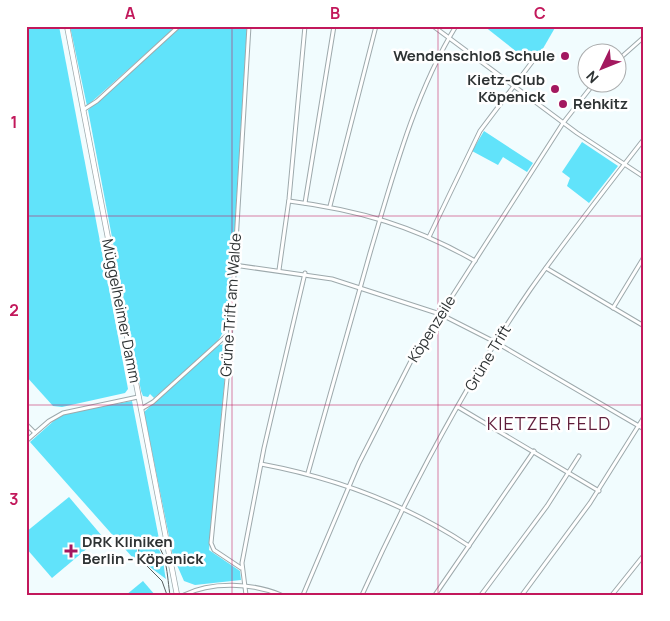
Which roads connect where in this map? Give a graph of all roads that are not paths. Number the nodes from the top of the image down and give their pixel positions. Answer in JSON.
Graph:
{"nodes":[{"id":1,"x":67,"y":26,"type":"edge"},
{"id":2,"x":179,"y":26,"type":"edge"},
{"id":3,"x":249,"y":26,"type":"edge"},
{"id":4,"x":306,"y":26,"type":"edge"},
{"id":5,"x":334,"y":26,"type":"edge"},
{"id":6,"x":376,"y":26,"type":"edge"},
{"id":7,"x":434,"y":26,"type":"edge"},
{"id":8,"x":456,"y":26,"type":"edge"},
{"id":9,"x":644,"y":37,"type":"edge"},
{"id":10,"x":449,"y":38,"type":"junction"},
{"id":11,"x":628,"y":51,"type":"edge"},
{"id":12,"x":532,"y":62,"type":"dead end"},
{"id":13,"x":513,"y":86,"type":"junction"},
{"id":14,"x":587,"y":92,"type":"edge"},
{"id":15,"x":83,"y":110,"type":"junction"},
{"id":16,"x":563,"y":123,"type":"junction"},
{"id":17,"x":644,"y":139,"type":"edge"},
{"id":18,"x":624,"y":164,"type":"junction"},
{"id":19,"x":644,"y":177,"type":"edge"},
{"id":20,"x":289,"y":201,"type":"junction"},
{"id":21,"x":305,"y":203,"type":"junction"},
{"id":22,"x":330,"y":206,"type":"junction"},
{"id":23,"x":381,"y":218,"type":"junction"},
{"id":24,"x":429,"y":237,"type":"junction"},
{"id":25,"x":644,"y":257,"type":"edge"},
{"id":26,"x":475,"y":261,"type":"junction"},
{"id":27,"x":234,"y":265,"type":"junction"},
{"id":28,"x":546,"y":268,"type":"junction"},
{"id":29,"x":279,"y":270,"type":"junction"},
{"id":30,"x":304,"y":273,"type":"junction"},
{"id":31,"x":361,"y":287,"type":"junction"},
{"id":32,"x":613,"y":308,"type":"junction"},
{"id":33,"x":440,"y":314,"type":"junction"},
{"id":34,"x":644,"y":326,"type":"edge"},
{"id":35,"x":230,"y":336,"type":"junction"},
{"id":36,"x":497,"y":343,"type":"junction"},
{"id":37,"x":138,"y":397,"type":"junction"},
{"id":38,"x":458,"y":407,"type":"junction"},
{"id":39,"x":140,"y":409,"type":"junction"},
{"id":40,"x":644,"y":417,"type":"edge"},
{"id":41,"x":26,"y":424,"type":"edge"},
{"id":42,"x":639,"y":426,"type":"junction"},
{"id":43,"x":644,"y":429,"type":"edge"},
{"id":44,"x":34,"y":433,"type":"junction"},
{"id":45,"x":26,"y":441,"type":"edge"},
{"id":46,"x":534,"y":451,"type":"junction"},
{"id":47,"x":579,"y":456,"type":"dead end"},
{"id":48,"x":261,"y":464,"type":"junction"},
{"id":49,"x":569,"y":472,"type":"junction"},
{"id":50,"x":308,"y":473,"type":"junction"},
{"id":51,"x":349,"y":486,"type":"junction"},
{"id":52,"x":599,"y":491,"type":"junction"},
{"id":53,"x":402,"y":509,"type":"junction"},
{"id":54,"x":469,"y":546,"type":"junction"},
{"id":55,"x":644,"y":554,"type":"edge"},
{"id":56,"x":241,"y":568,"type":"junction"},
{"id":57,"x":244,"y":586,"type":"junction"},
{"id":58,"x":178,"y":595,"type":"edge"},
{"id":59,"x":184,"y":595,"type":"edge"},
{"id":60,"x":246,"y":595,"type":"edge"},
{"id":61,"x":281,"y":595,"type":"edge"},
{"id":62,"x":303,"y":595,"type":"edge"},
{"id":63,"x":362,"y":595,"type":"edge"},
{"id":64,"x":435,"y":595,"type":"edge"},
{"id":65,"x":481,"y":595,"type":"edge"},
{"id":66,"x":522,"y":595,"type":"edge"},
{"id":67,"x":612,"y":595,"type":"edge"}],
"edges":[{"from":1,"to":15,"type":"main road","name":"Müggelheimer Damm"},
{"from":2,"to":15,"type":"street"},
{"from":3,"to":27,"type":"street","name":"Grüne Trift am Walde"},
{"from":4,"to":20,"type":"street"},
{"from":5,"to":21,"type":"street"},
{"from":6,"to":22,"type":"street"},
{"from":7,"to":10,"type":"street"},
{"from":8,"to":10,"type":"street"},
{"from":9,"to":11,"type":"street"},
{"from":10,"to":13,"type":"street"},
{"from":10,"to":23,"type":"street"},
{"from":12,"to":13,"type":"street"},
{"from":13,"to":16,"type":"street"},
{"from":13,"to":24,"type":"street"},
{"from":14,"to":16,"type":"street","name":"Köpenzeile"},
{"from":15,"to":37,"type":"main road","name":"Müggelheimer Damm"},
{"from":16,"to":18,"type":"street"},
{"from":16,"to":26,"type":"street","name":"Köpenzeile"},
{"from":17,"to":18,"type":"street","name":"Grüne Trift"},
{"from":18,"to":19,"type":"street"},
{"from":18,"to":28,"type":"street","name":"Grüne Trift"},
{"from":20,"to":21,"type":"street"},
{"from":20,"to":29,"type":"street"},
{"from":21,"to":22,"type":"street"},
{"from":22,"to":23,"type":"street"},
{"from":23,"to":24,"type":"street"},
{"from":23,"to":31,"type":"street"},
{"from":24,"to":26,"type":"street"},
{"from":25,"to":32,"type":"street"},
{"from":26,"to":33,"type":"street","name":"Köpenzeile"},
{"from":27,"to":29,"type":"street"},
{"from":27,"to":35,"type":"street","name":"Grüne Trift am Walde"},
{"from":28,"to":32,"type":"street"},
{"from":28,"to":36,"type":"street","name":"Grüne Trift"},
{"from":29,"to":30,"type":"street"},
{"from":30,"to":31,"type":"street"},
{"from":30,"to":48,"type":"street"},
{"from":31,"to":33,"type":"street"},
{"from":31,"to":50,"type":"street"},
{"from":32,"to":34,"type":"street"},
{"from":33,"to":36,"type":"street"},
{"from":33,"to":51,"type":"street","name":"Köpenzeile"},
{"from":35,"to":39,"type":"street"},
{"from":35,"to":56,"type":"street","name":"Grüne Trift am Walde"},
{"from":36,"to":38,"type":"street","name":"Grüne Trift"},
{"from":36,"to":42,"type":"street"},
{"from":37,"to":39,"type":"main road","name":"Müggelheimer Damm"},
{"from":37,"to":44,"type":"street"},
{"from":38,"to":46,"type":"street"},
{"from":38,"to":53,"type":"street","name":"Grüne Trift"},
{"from":39,"to":58,"type":"main road","name":"Müggelheimer Damm"},
{"from":40,"to":42,"type":"street"},
{"from":41,"to":44,"type":"street"},
{"from":42,"to":43,"type":"street"},
{"from":42,"to":52,"type":"street"},
{"from":44,"to":45,"type":"street"},
{"from":46,"to":49,"type":"street"},
{"from":46,"to":54,"type":"street"},
{"from":47,"to":49,"type":"street"},
{"from":48,"to":50,"type":"street"},
{"from":48,"to":56,"type":"street"},
{"from":49,"to":52,"type":"street"},
{"from":49,"to":65,"type":"street"},
{"from":50,"to":51,"type":"street"},
{"from":51,"to":53,"type":"street"},
{"from":51,"to":62,"type":"street","name":"Köpenzeile"},
{"from":52,"to":66,"type":"street"},
{"from":53,"to":54,"type":"street"},
{"from":53,"to":63,"type":"street","name":"Grüne Trift"},
{"from":54,"to":64,"type":"street"},
{"from":55,"to":67,"type":"street"},
{"from":56,"to":57,"type":"street"},
{"from":57,"to":59,"type":"street"},
{"from":57,"to":60,"type":"street"},
{"from":57,"to":61,"type":"street"}]}
